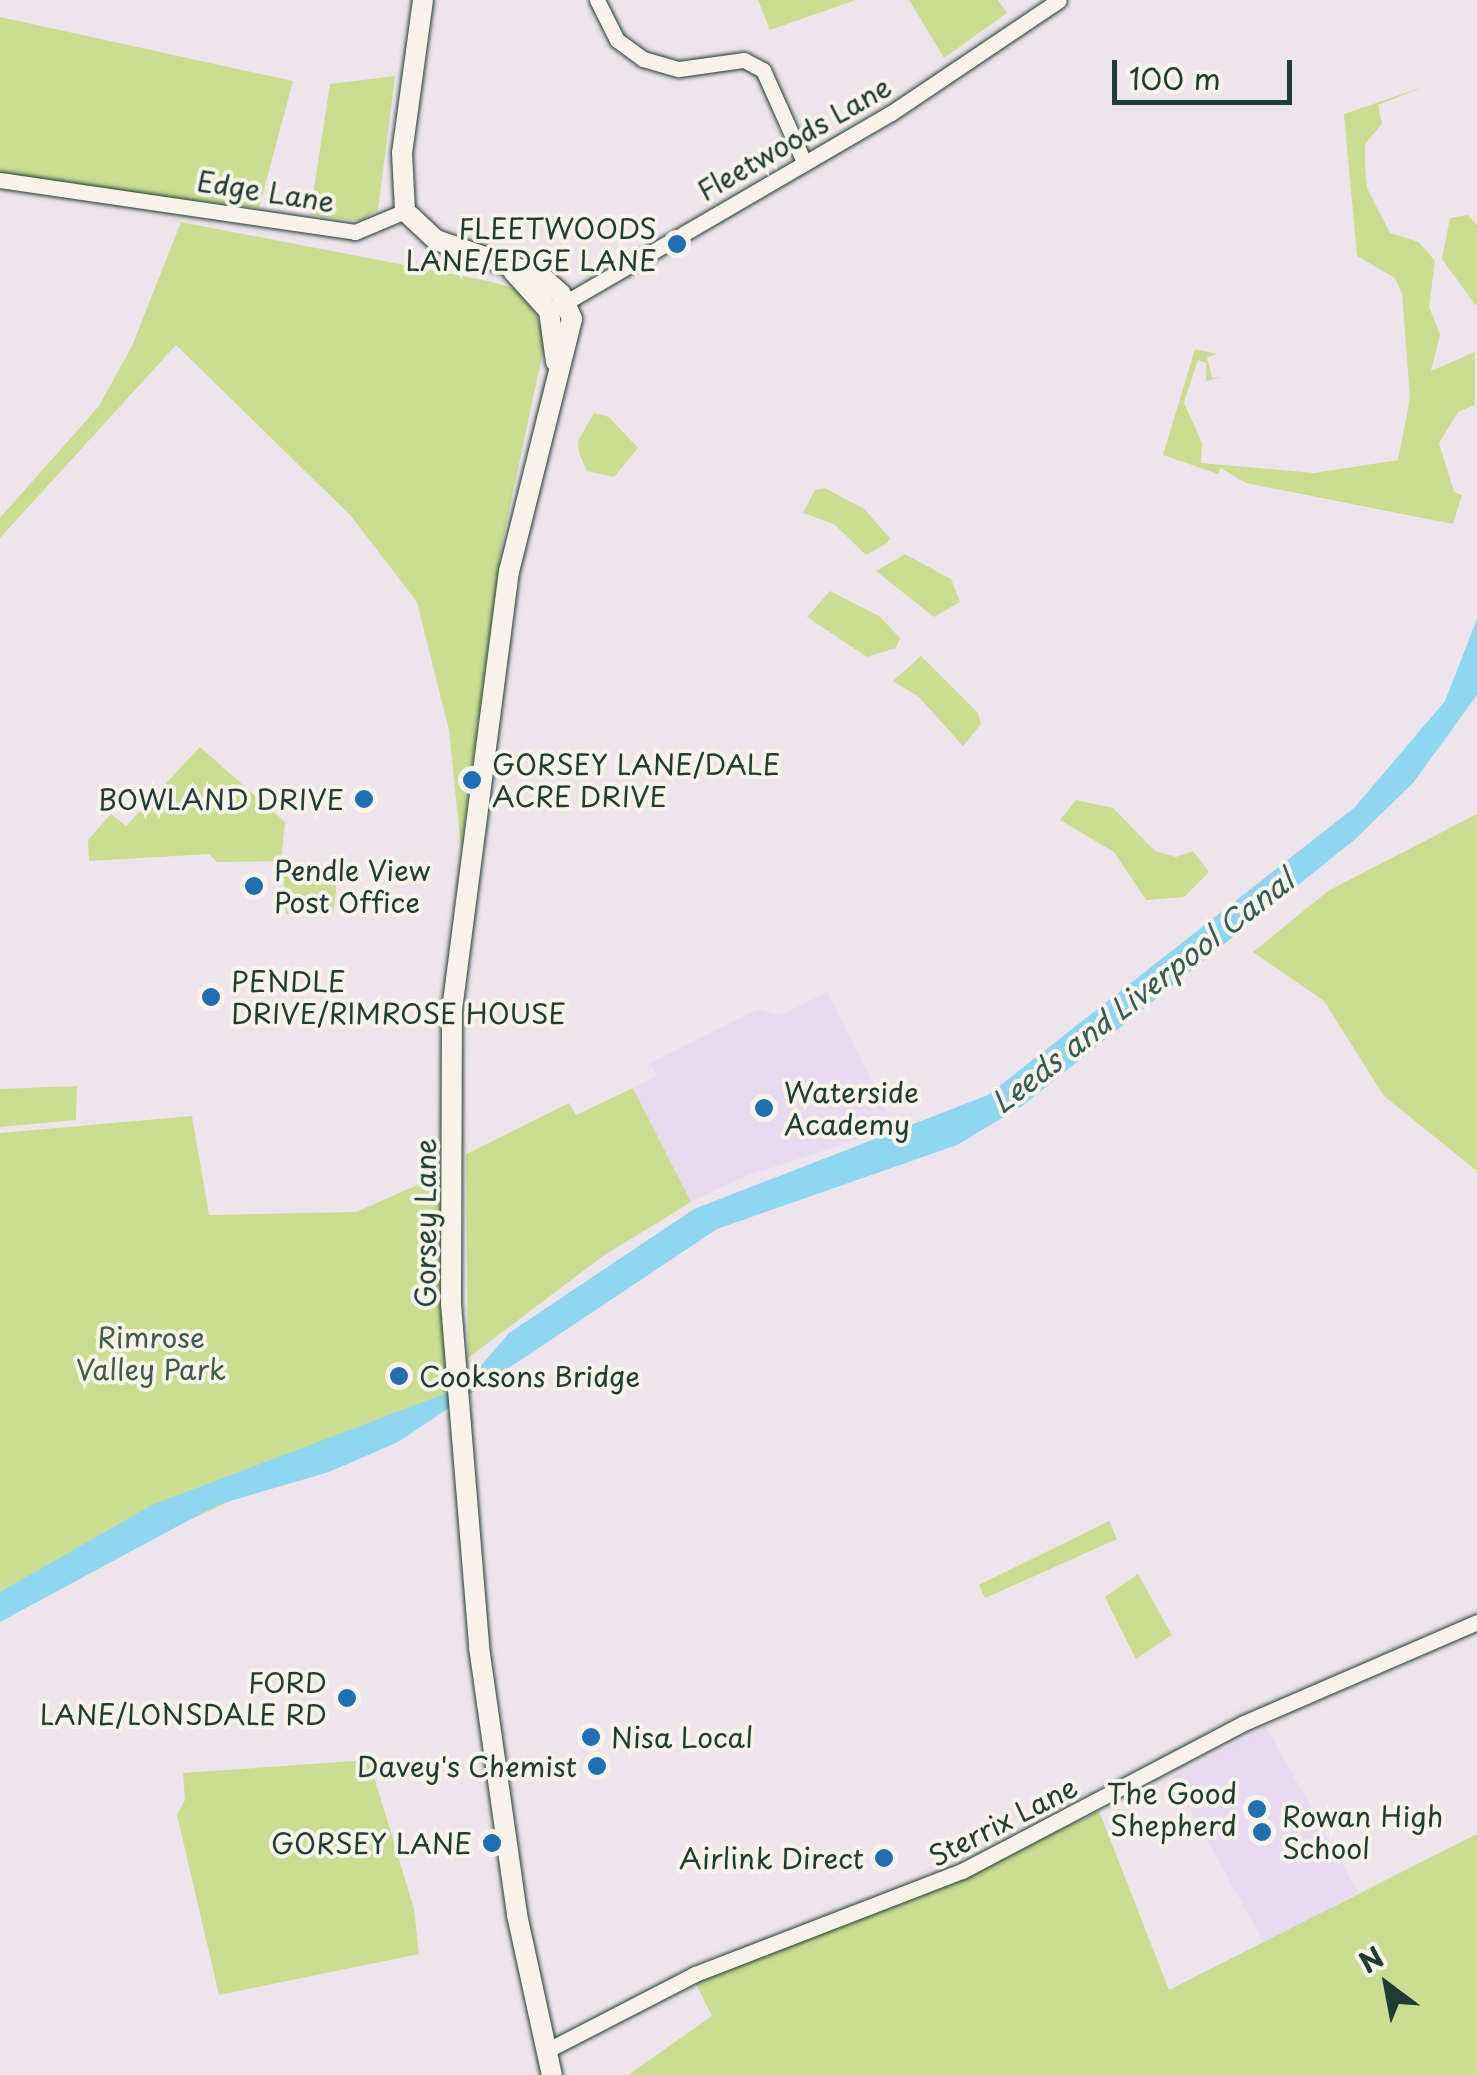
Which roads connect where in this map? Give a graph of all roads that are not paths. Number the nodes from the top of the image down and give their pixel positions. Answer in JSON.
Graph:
{"nodes":[{"id":1,"x":423,"y":0,"type":"edge"},
{"id":2,"x":596,"y":0,"type":"edge"},
{"id":3,"x":1059,"y":0,"type":"edge"},
{"id":4,"x":804,"y":162,"type":"junction"},
{"id":5,"x":0,"y":180,"type":"edge"},
{"id":6,"x":405,"y":212,"type":"junction"},
{"id":7,"x":558,"y":308,"type":"junction"},
{"id":8,"x":1477,"y":1622,"type":"edge"},
{"id":9,"x":546,"y":2052,"type":"junction"},
{"id":10,"x":552,"y":2075,"type":"edge"}],
"edges":[{"from":1,"to":6,"type":"main road"},
{"from":2,"to":4,"type":"street"},
{"from":3,"to":4,"type":"street","name":"Fleetwoods Lane"},
{"from":4,"to":7,"type":"street","name":"Fleetwoods Lane"},
{"from":5,"to":6,"type":"street","name":"Edge Lane"},
{"from":6,"to":7,"type":"main road"},
{"from":7,"to":9,"type":"main road","name":"Gorsey Lane"},
{"from":8,"to":9,"type":"street","name":"Sterrix Lane"},
{"from":9,"to":10,"type":"main road","name":"Gorsey Lane"}]}
